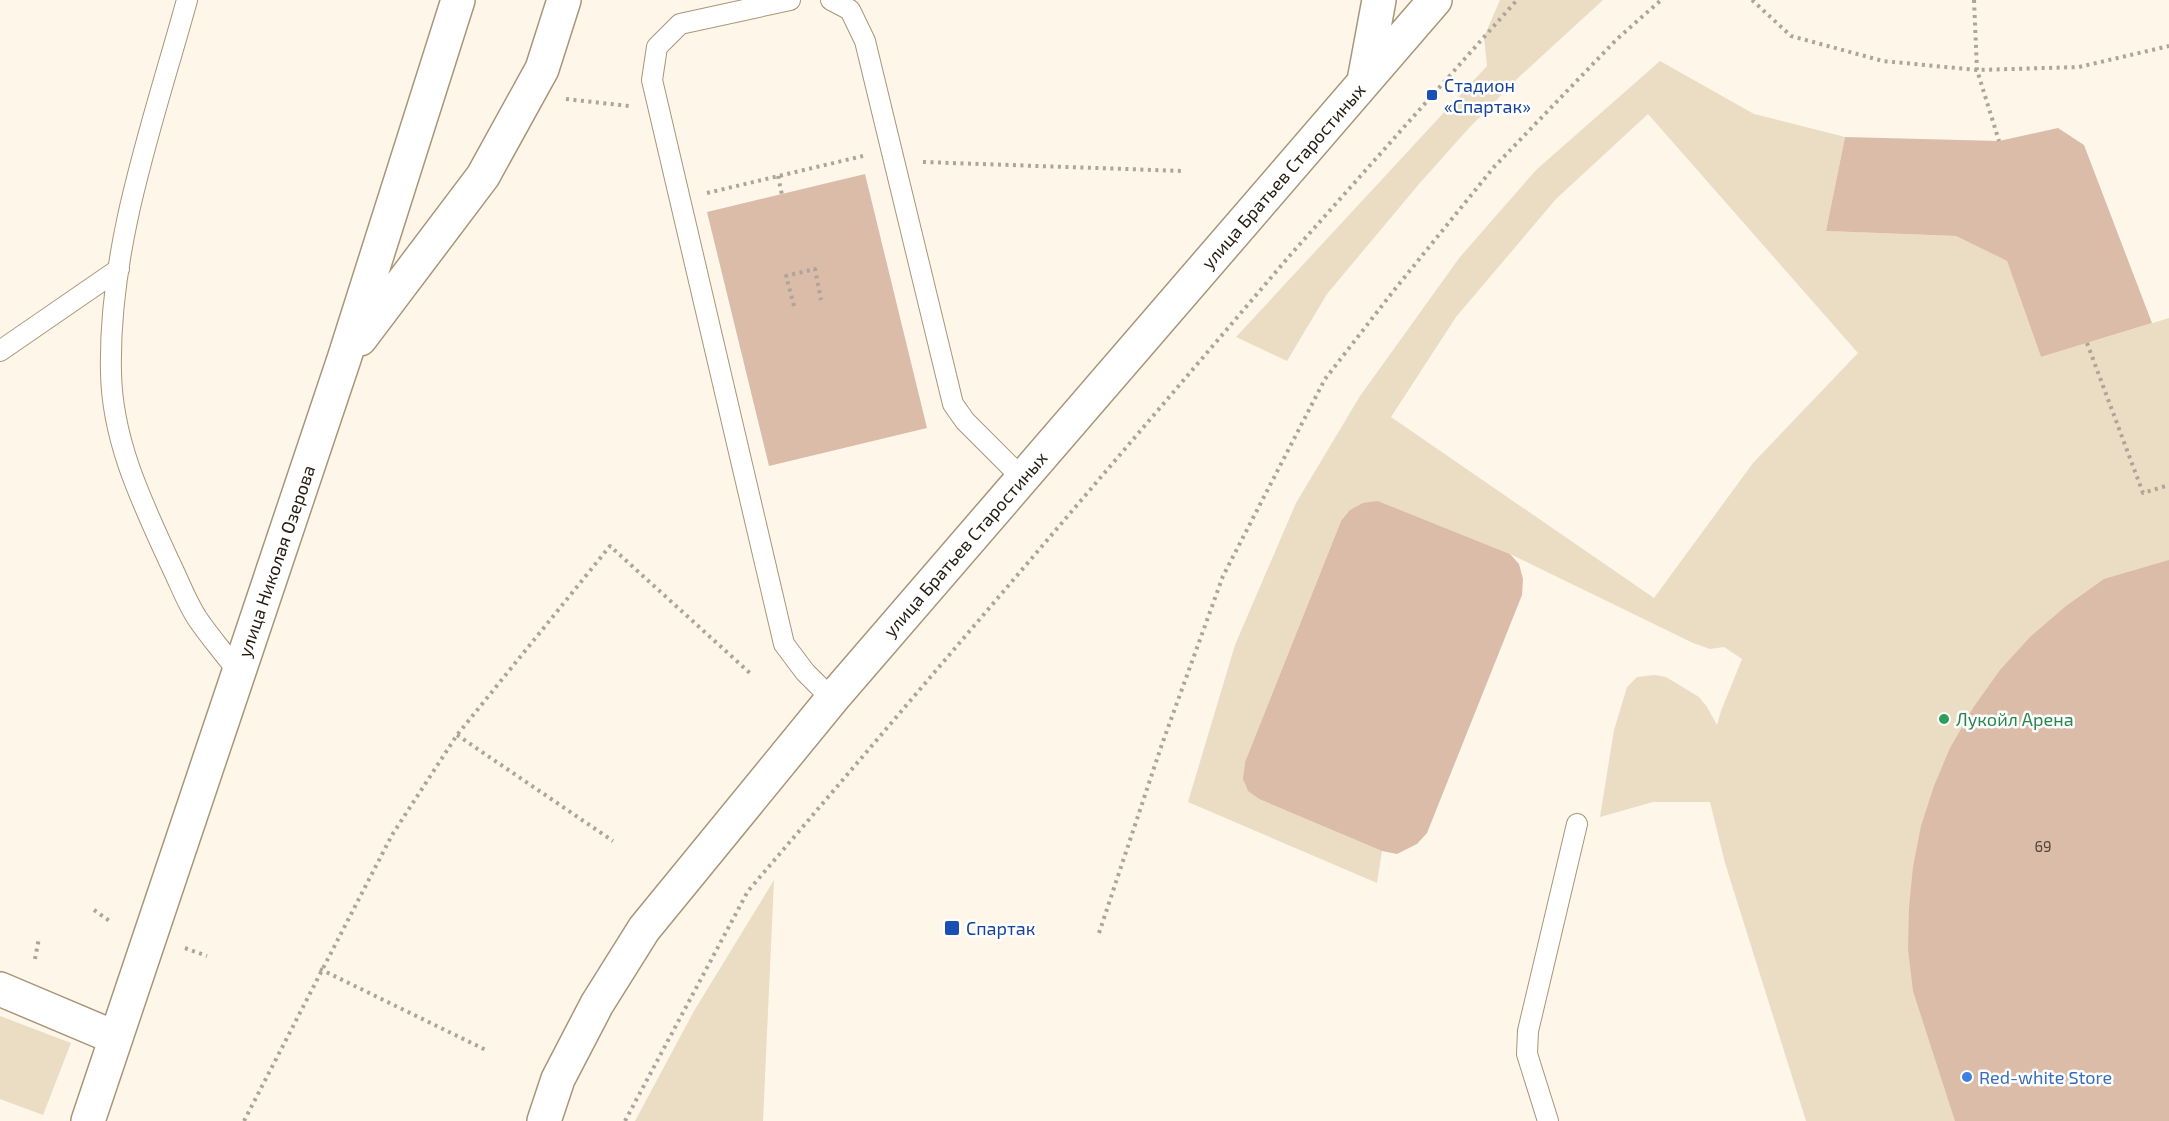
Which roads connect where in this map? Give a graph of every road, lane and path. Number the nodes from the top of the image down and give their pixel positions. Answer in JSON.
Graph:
{"nodes":[{"id":1,"x":188,"y":0,"type":"edge"},
{"id":2,"x":458,"y":0,"type":"edge"},
{"id":3,"x":564,"y":0,"type":"edge"},
{"id":4,"x":790,"y":0,"type":"edge"},
{"id":5,"x":831,"y":0,"type":"edge"},
{"id":6,"x":1379,"y":0,"type":"edge"},
{"id":7,"x":1435,"y":0,"type":"edge"},
{"id":8,"x":1517,"y":0,"type":"edge"},
{"id":9,"x":1661,"y":0,"type":"edge"},
{"id":10,"x":1752,"y":0,"type":"edge"},
{"id":11,"x":1974,"y":0,"type":"edge"},
{"id":12,"x":2169,"y":46,"type":"edge"},
{"id":13,"x":1977,"y":70,"type":"junction"},
{"id":14,"x":1363,"y":84,"type":"junction"},
{"id":15,"x":566,"y":99,"type":"dead end"},
{"id":16,"x":659,"y":110,"type":"junction"},
{"id":17,"x":1999,"y":141,"type":"dead end"},
{"id":18,"x":894,"y":161,"type":"junction"},
{"id":19,"x":1183,"y":171,"type":"dead end"},
{"id":20,"x":778,"y":176,"type":"junction"},
{"id":21,"x":704,"y":194,"type":"dead end"},
{"id":22,"x":782,"y":195,"type":"dead end"},
{"id":23,"x":119,"y":269,"type":"junction"},
{"id":24,"x":821,"y":300,"type":"dead end"},
{"id":25,"x":794,"y":306,"type":"dead end"},
{"id":26,"x":2087,"y":343,"type":"dead end"},
{"id":27,"x":0,"y":351,"type":"edge"},
{"id":28,"x":344,"y":359,"type":"junction"},
{"id":29,"x":1022,"y":478,"type":"junction"},
{"id":30,"x":2169,"y":485,"type":"edge"},
{"id":31,"x":238,"y":672,"type":"junction"},
{"id":32,"x":751,"y":674,"type":"dead end"},
{"id":33,"x":832,"y":699,"type":"junction"},
{"id":34,"x":457,"y":735,"type":"junction"},
{"id":35,"x":1577,"y":824,"type":"dead end"},
{"id":36,"x":613,"y":841,"type":"dead end"},
{"id":37,"x":94,"y":910,"type":"dead end"},
{"id":38,"x":111,"y":922,"type":"dead end"},
{"id":39,"x":1099,"y":933,"type":"dead end"},
{"id":40,"x":39,"y":938,"type":"dead end"},
{"id":41,"x":185,"y":948,"type":"dead end"},
{"id":42,"x":207,"y":956,"type":"dead end"},
{"id":43,"x":35,"y":959,"type":"dead end"},
{"id":44,"x":320,"y":969,"type":"junction"},
{"id":45,"x":0,"y":989,"type":"edge"},
{"id":46,"x":116,"y":1038,"type":"junction"},
{"id":47,"x":488,"y":1051,"type":"dead end"},
{"id":48,"x":88,"y":1121,"type":"edge"},
{"id":49,"x":244,"y":1121,"type":"edge"},
{"id":50,"x":544,"y":1121,"type":"edge"},
{"id":51,"x":625,"y":1121,"type":"edge"},
{"id":52,"x":1548,"y":1121,"type":"edge"}],
"edges":[{"from":1,"to":23,"type":"lane"},
{"from":2,"to":28,"type":"street","name":"улица Николая Озерова"},
{"from":3,"to":28,"type":"street"},
{"from":4,"to":16,"type":"lane"},
{"from":5,"to":18,"type":"lane"},
{"from":6,"to":14,"type":"street"},
{"from":7,"to":14,"type":"street","name":"улица Братьев Старостиных"},
{"from":8,"to":51,"type":"path"},
{"from":9,"to":39,"type":"path"},
{"from":10,"to":13,"type":"path"},
{"from":11,"to":13,"type":"path"},
{"from":12,"to":13,"type":"path"},
{"from":13,"to":17,"type":"path"},
{"from":14,"to":29,"type":"street","name":"улица Братьев Старостиных"},
{"from":15,"to":16,"type":"path"},
{"from":16,"to":33,"type":"lane"},
{"from":18,"to":19,"type":"path"},
{"from":18,"to":20,"type":"path"},
{"from":18,"to":29,"type":"lane"},
{"from":20,"to":21,"type":"path"},
{"from":20,"to":22,"type":"path"},
{"from":23,"to":27,"type":"lane"},
{"from":23,"to":31,"type":"lane"},
{"from":24,"to":25,"type":"path"},
{"from":26,"to":30,"type":"path"},
{"from":28,"to":31,"type":"street","name":"улица Николая Озерова"},
{"from":29,"to":33,"type":"street","name":"улица Братьев Старостиных"},
{"from":31,"to":46,"type":"street","name":"улица Николая Озерова"},
{"from":32,"to":34,"type":"path"},
{"from":33,"to":50,"type":"street","name":"улица Братьев Старостиных"},
{"from":34,"to":36,"type":"path"},
{"from":34,"to":44,"type":"path"},
{"from":35,"to":52,"type":"lane"},
{"from":37,"to":38,"type":"path"},
{"from":40,"to":43,"type":"path"},
{"from":41,"to":42,"type":"path"},
{"from":44,"to":47,"type":"path"},
{"from":44,"to":49,"type":"path"},
{"from":45,"to":46,"type":"street"},
{"from":46,"to":48,"type":"street","name":"улица Николая Озерова"}]}
